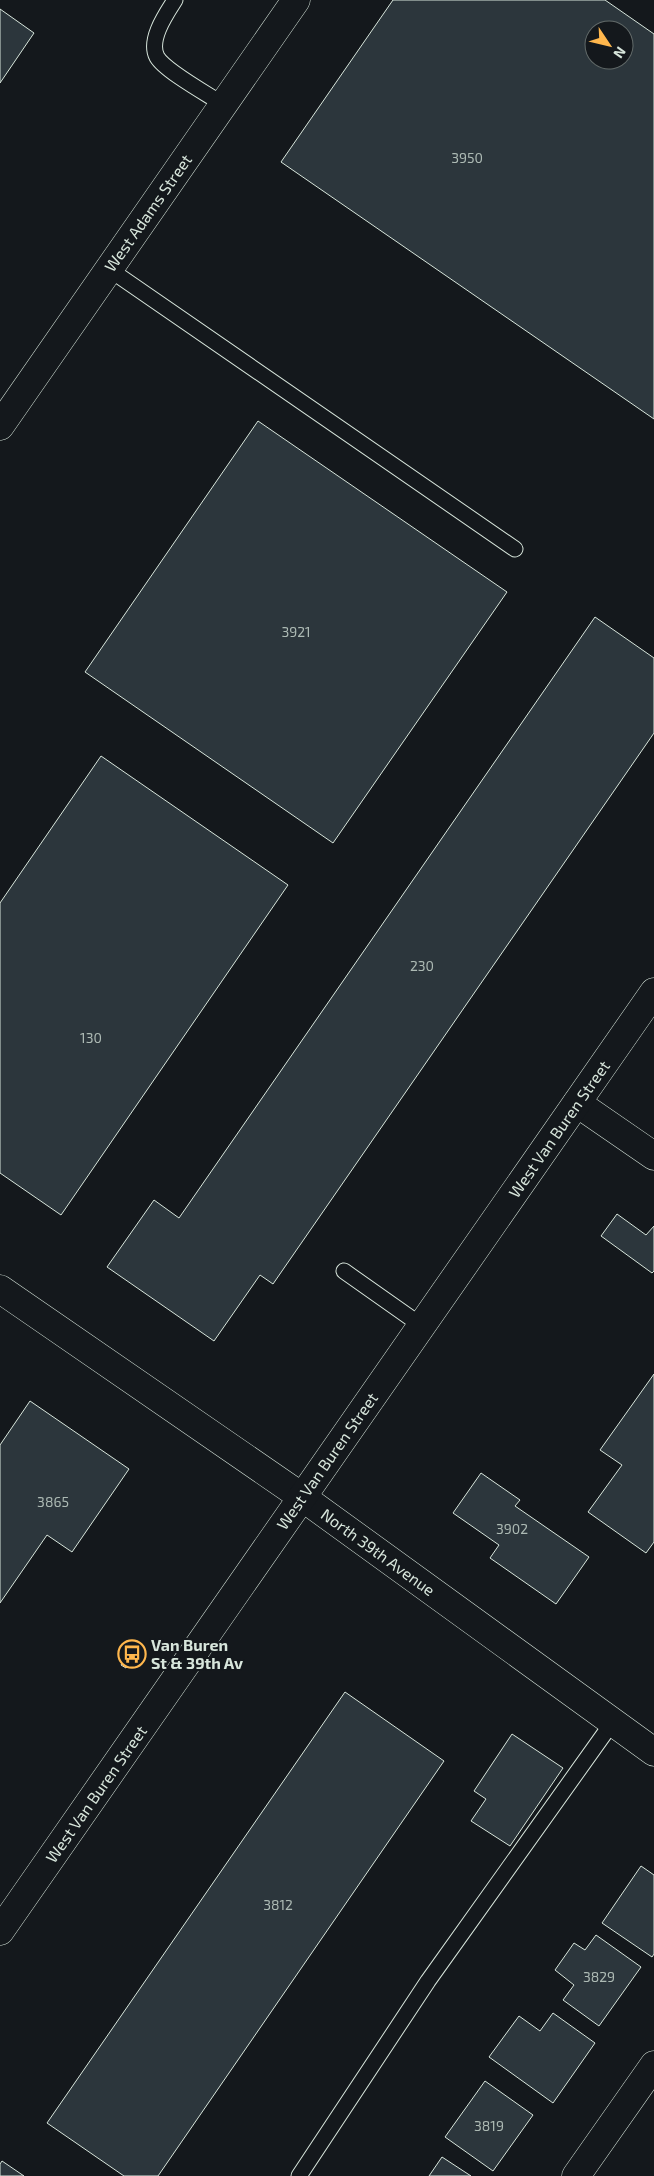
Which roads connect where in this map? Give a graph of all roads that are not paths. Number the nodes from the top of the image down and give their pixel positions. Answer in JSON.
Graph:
{"nodes":[{"id":1,"x":175,"y":0,"type":"edge"},
{"id":2,"x":296,"y":0,"type":"edge"},
{"id":3,"x":224,"y":104,"type":"junction"},
{"id":4,"x":109,"y":269,"type":"junction"},
{"id":5,"x":0,"y":426,"type":"edge"},
{"id":6,"x":514,"y":549,"type":"dead end"},
{"id":7,"x":654,"y":992,"type":"edge"},
{"id":8,"x":577,"y":1103,"type":"junction"},
{"id":9,"x":654,"y":1156,"type":"edge"},
{"id":10,"x":344,"y":1271,"type":"dead end"},
{"id":11,"x":0,"y":1289,"type":"edge"},
{"id":12,"x":422,"y":1326,"type":"junction"},
{"id":13,"x":302,"y":1497,"type":"junction"},
{"id":14,"x":612,"y":1723,"type":"junction"},
{"id":15,"x":654,"y":1752,"type":"edge"},
{"id":16,"x":0,"y":1931,"type":"edge"},
{"id":17,"x":654,"y":2065,"type":"edge"},
{"id":18,"x":299,"y":2176,"type":"edge"},
{"id":19,"x":576,"y":2176,"type":"edge"}],
"edges":[{"from":1,"to":3,"type":"lane"},
{"from":2,"to":3,"type":"street","name":"West Adams Street"},
{"from":3,"to":4,"type":"street","name":"West Adams Street"},
{"from":4,"to":5,"type":"street","name":"West Adams Street"},
{"from":4,"to":6,"type":"lane"},
{"from":7,"to":8,"type":"street","name":"West Van Buren Street"},
{"from":8,"to":9,"type":"street"},
{"from":8,"to":12,"type":"street","name":"West Van Buren Street"},
{"from":10,"to":12,"type":"lane"},
{"from":11,"to":13,"type":"street","name":"North 39th Avenue"},
{"from":12,"to":13,"type":"street","name":"West Van Buren Street"},
{"from":13,"to":14,"type":"street","name":"North 39th Avenue"},
{"from":13,"to":16,"type":"street","name":"West Van Buren Street"},
{"from":14,"to":15,"type":"street","name":"North 39th Avenue"},
{"from":14,"to":18,"type":"lane"},
{"from":17,"to":19,"type":"street"}]}
